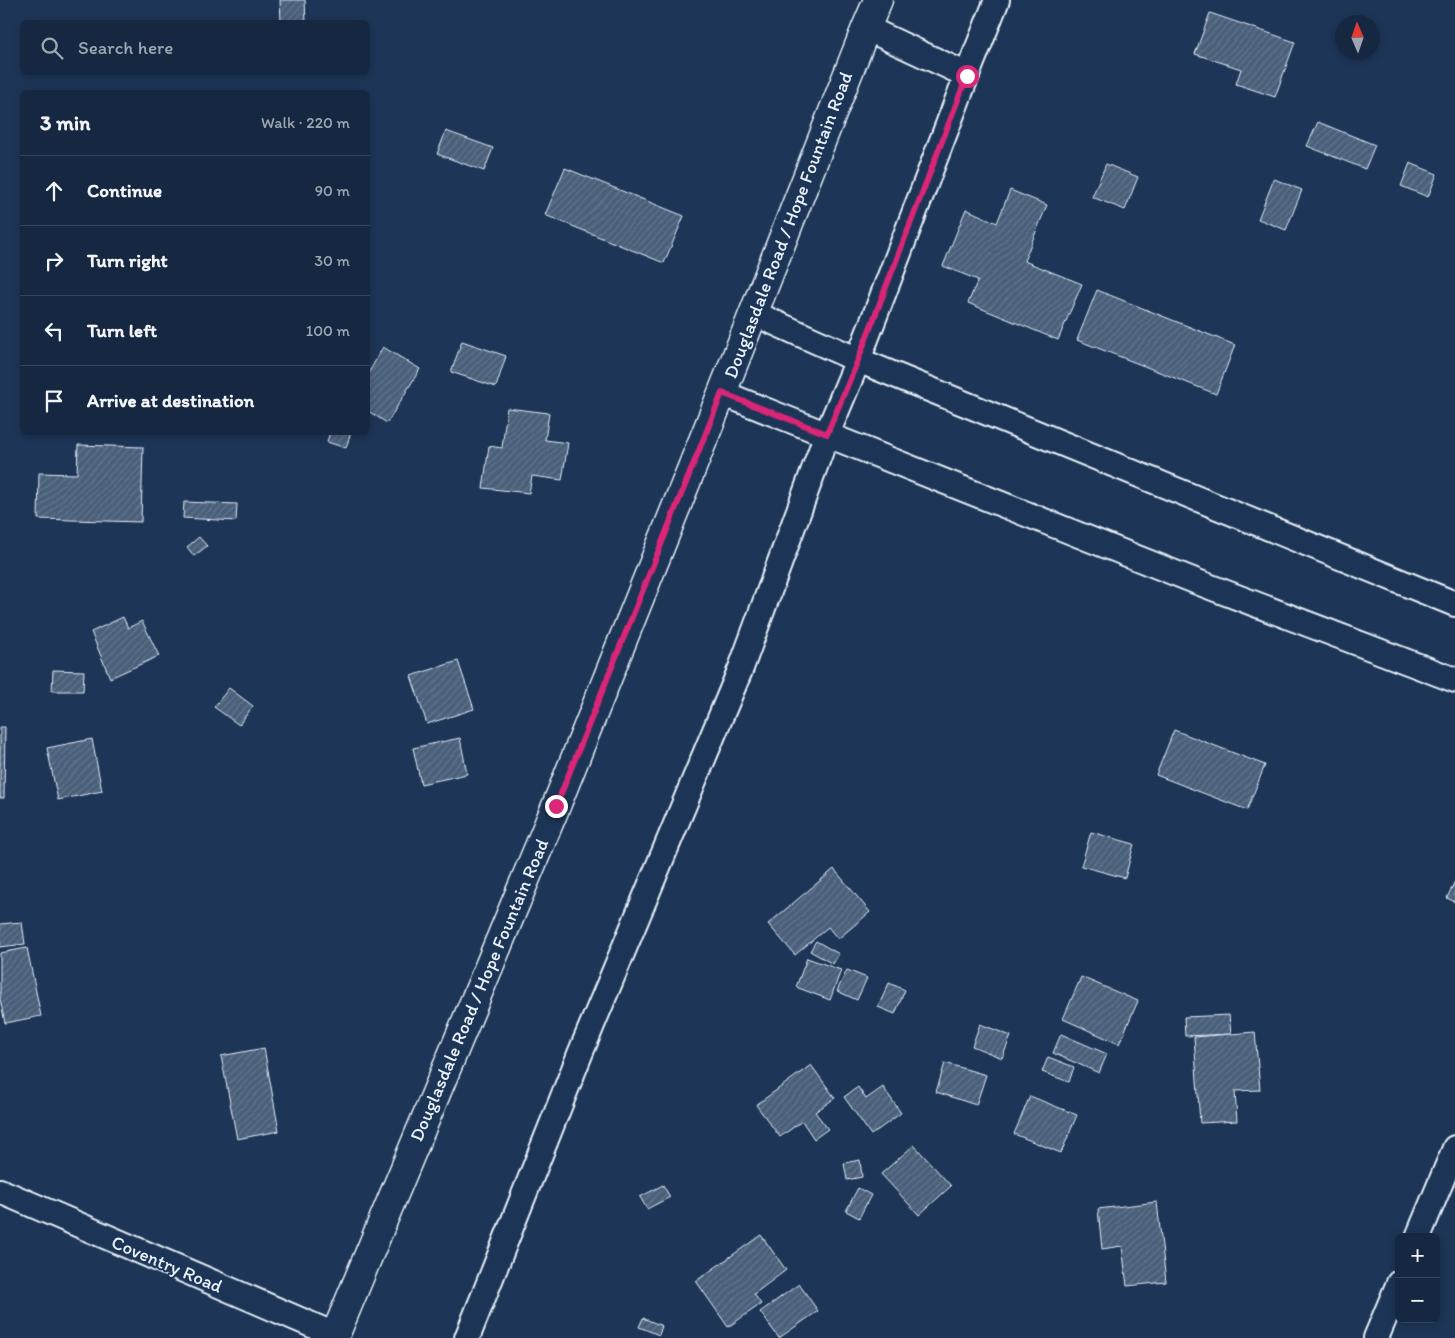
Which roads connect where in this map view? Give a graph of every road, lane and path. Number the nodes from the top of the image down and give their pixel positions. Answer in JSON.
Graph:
{"nodes":[{"id":1,"x":878,"y":0,"type":"edge"},
{"id":2,"x":998,"y":0,"type":"edge"},
{"id":3,"x":866,"y":28,"type":"junction"},
{"id":4,"x":967,"y":76,"type":"junction"},
{"id":5,"x":754,"y":313,"type":"junction"},
{"id":6,"x":858,"y":360,"type":"junction"},
{"id":7,"x":722,"y":393,"type":"junction"},
{"id":8,"x":827,"y":434,"type":"junction"},
{"id":9,"x":1455,"y":604,"type":"edge"},
{"id":10,"x":1455,"y":680,"type":"edge"},
{"id":11,"x":1455,"y":1148,"type":"edge"},
{"id":12,"x":0,"y":1192,"type":"edge"},
{"id":13,"x":1420,"y":1233,"type":"edge"},
{"id":14,"x":1395,"y":1293,"type":"edge"},
{"id":15,"x":335,"y":1337,"type":"edge"},
{"id":16,"x":467,"y":1338,"type":"edge"},
{"id":17,"x":1376,"y":1338,"type":"edge"}],
"edges":[{"from":1,"to":3,"type":"main road","name":"Douglasdale Road / Hope Fountain Road"},
{"from":2,"to":4,"type":"street"},
{"from":3,"to":4,"type":"street"},
{"from":3,"to":5,"type":"main road","name":"Douglasdale Road / Hope Fountain Road"},
{"from":4,"to":6,"type":"street"},
{"from":5,"to":6,"type":"street"},
{"from":5,"to":7,"type":"main road","name":"Douglasdale Road / Hope Fountain Road"},
{"from":6,"to":8,"type":"street"},
{"from":6,"to":9,"type":"street"},
{"from":7,"to":8,"type":"street"},
{"from":7,"to":15,"type":"main road","name":"Douglasdale Road / Hope Fountain Road"},
{"from":8,"to":10,"type":"street"},
{"from":8,"to":16,"type":"street"},
{"from":11,"to":13,"type":"street"},
{"from":12,"to":15,"type":"street","name":"Coventry Road"},
{"from":14,"to":17,"type":"street"}]}
